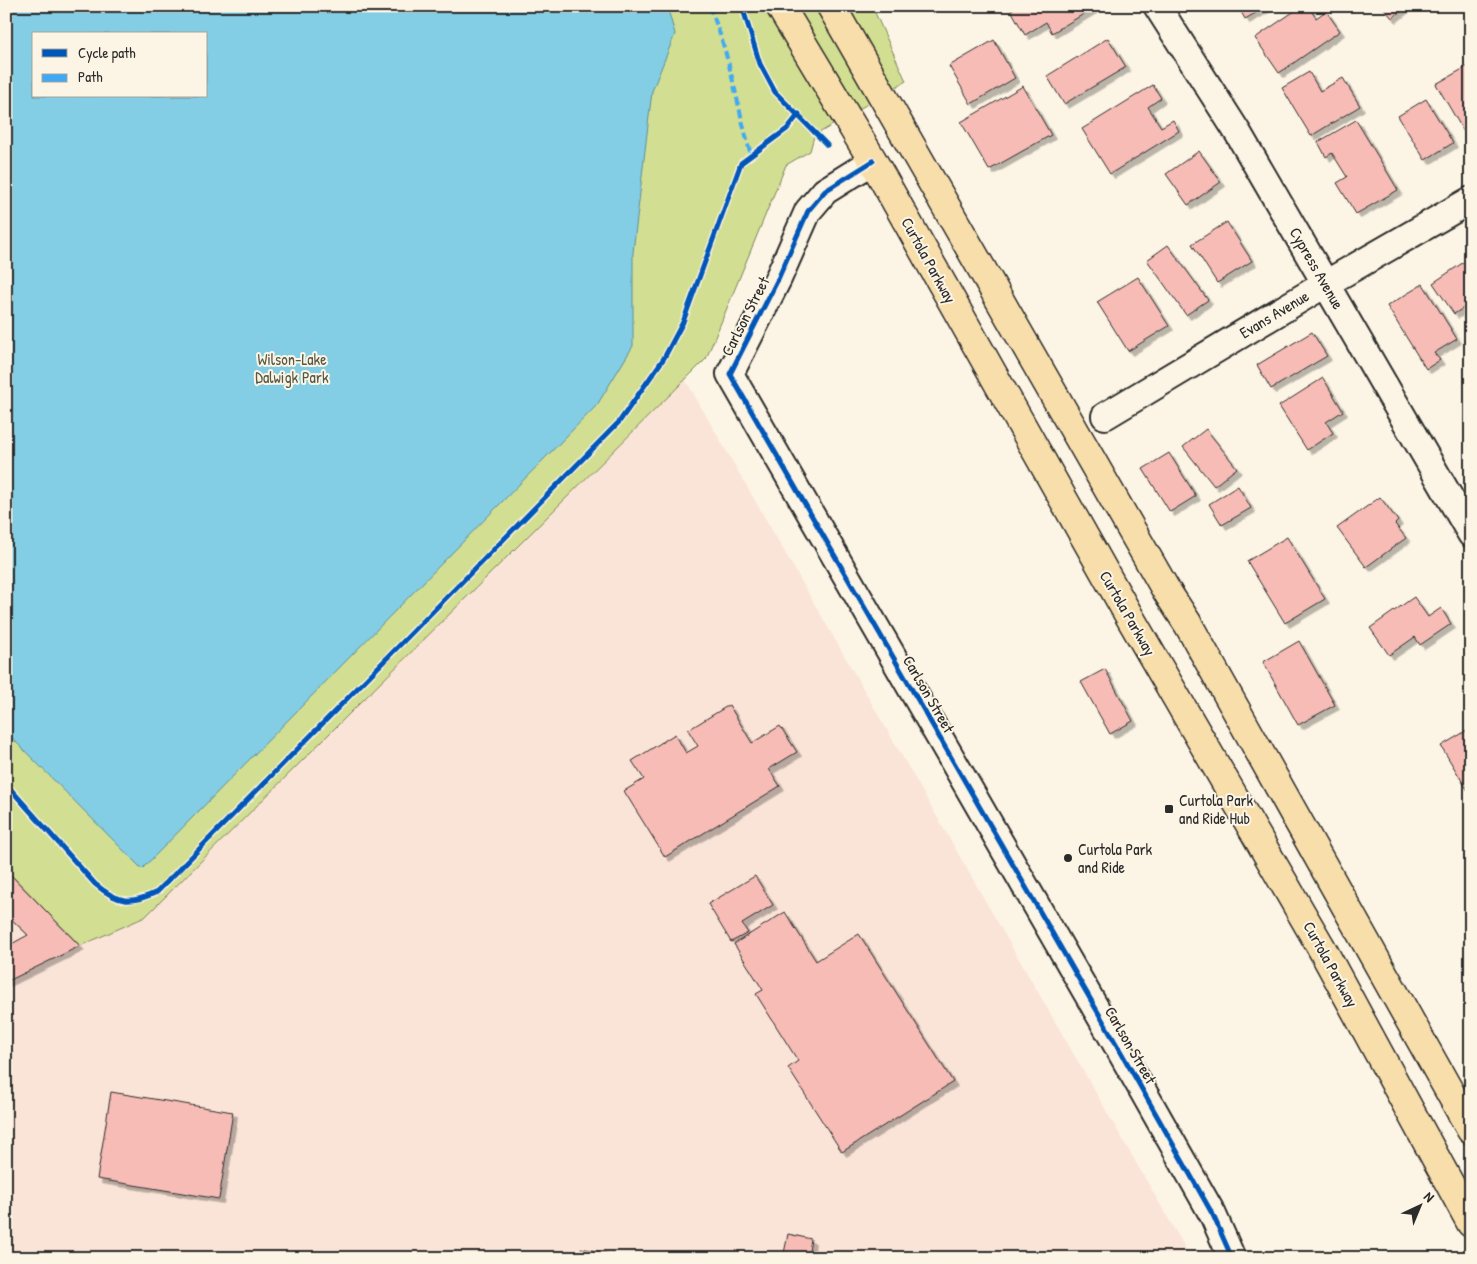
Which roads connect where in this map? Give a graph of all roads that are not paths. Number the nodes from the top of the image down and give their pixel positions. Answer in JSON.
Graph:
{"nodes":[{"id":1,"x":780,"y":6,"type":"edge"},
{"id":2,"x":831,"y":6,"type":"edge"},
{"id":3,"x":1157,"y":6,"type":"edge"},
{"id":4,"x":873,"y":161,"type":"junction"},
{"id":5,"x":1471,"y":200,"type":"edge"},
{"id":6,"x":948,"y":210,"type":"junction"},
{"id":7,"x":1327,"y":283,"type":"junction"},
{"id":8,"x":1105,"y":416,"type":"dead end"},
{"id":9,"x":1471,"y":534,"type":"edge"},
{"id":10,"x":1471,"y":1130,"type":"edge"},
{"id":11,"x":1471,"y":1223,"type":"edge"},
{"id":12,"x":1232,"y":1258,"type":"edge"}],
"edges":[{"from":1,"to":4,"type":"main road","name":"Curtola Parkway"},
{"from":2,"to":6,"type":"main road"},
{"from":3,"to":7,"type":"street","name":"Cypress Avenue"},
{"from":4,"to":6,"type":"main road"},
{"from":4,"to":11,"type":"main road","name":"Curtola Parkway"},
{"from":4,"to":12,"type":"street","name":"Carlson Street"},
{"from":5,"to":7,"type":"street","name":"Evans Avenue"},
{"from":6,"to":10,"type":"main road"},
{"from":7,"to":8,"type":"street","name":"Evans Avenue"},
{"from":7,"to":9,"type":"street","name":"Cypress Avenue"}]}
